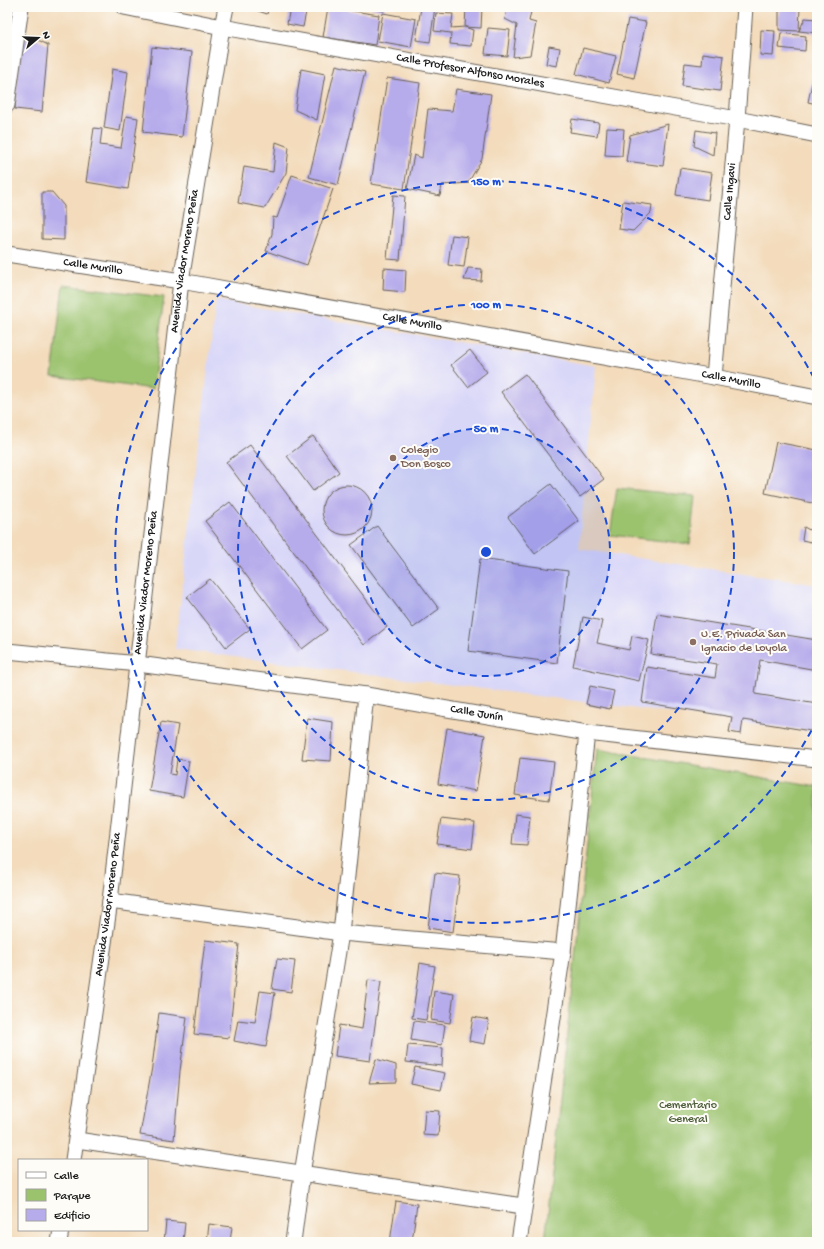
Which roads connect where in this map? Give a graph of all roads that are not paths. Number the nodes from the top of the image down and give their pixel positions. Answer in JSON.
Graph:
{"nodes":[{"id":1,"x":21,"y":7,"type":"edge"},
{"id":2,"x":124,"y":7,"type":"edge"},
{"id":3,"x":226,"y":7,"type":"edge"},
{"id":4,"x":745,"y":7,"type":"edge"},
{"id":5,"x":222,"y":27,"type":"junction"},
{"id":6,"x":7,"y":104,"type":"edge"},
{"id":7,"x":737,"y":119,"type":"junction"},
{"id":8,"x":817,"y":135,"type":"edge"},
{"id":9,"x":7,"y":254,"type":"edge"},
{"id":10,"x":181,"y":281,"type":"junction"},
{"id":11,"x":714,"y":377,"type":"junction"},
{"id":12,"x":817,"y":397,"type":"edge"},
{"id":13,"x":7,"y":651,"type":"edge"},
{"id":14,"x":138,"y":664,"type":"junction"},
{"id":15,"x":366,"y":695,"type":"junction"},
{"id":16,"x":587,"y":733,"type":"junction"},
{"id":17,"x":817,"y":759,"type":"edge"},
{"id":18,"x":110,"y":901,"type":"junction"},
{"id":19,"x":341,"y":933,"type":"junction"},
{"id":20,"x":563,"y":952,"type":"junction"},
{"id":21,"x":77,"y":1140,"type":"junction"},
{"id":22,"x":73,"y":1159,"type":"edge"},
{"id":23,"x":302,"y":1174,"type":"junction"},
{"id":24,"x":523,"y":1206,"type":"junction"},
{"id":25,"x":61,"y":1231,"type":"edge"},
{"id":26,"x":59,"y":1242,"type":"edge"},
{"id":27,"x":293,"y":1242,"type":"edge"},
{"id":28,"x":519,"y":1242,"type":"edge"}],
"edges":[{"from":1,"to":6,"type":"street"},
{"from":2,"to":5,"type":"street","name":"Calle Profesor Alfonso Morales"},
{"from":3,"to":5,"type":"street","name":"Avenida Viador Moreno Peña"},
{"from":4,"to":7,"type":"street","name":"Calle Ingavi"},
{"from":5,"to":7,"type":"street","name":"Calle Profesor Alfonso Morales"},
{"from":5,"to":10,"type":"street","name":"Avenida Viador Moreno Peña"},
{"from":7,"to":8,"type":"street","name":"Calle Profesor Alfonso Morales"},
{"from":7,"to":11,"type":"street","name":"Calle Ingavi"},
{"from":9,"to":10,"type":"street","name":"Calle Murillo"},
{"from":10,"to":11,"type":"street","name":"Calle Murillo"},
{"from":10,"to":14,"type":"street","name":"Avenida Viador Moreno Peña"},
{"from":11,"to":12,"type":"street","name":"Calle Murillo"},
{"from":13,"to":14,"type":"street","name":"Calle Junín"},
{"from":14,"to":15,"type":"street","name":"Calle Junín"},
{"from":14,"to":18,"type":"street","name":"Avenida Viador Moreno Peña"},
{"from":15,"to":16,"type":"street","name":"Calle Junín"},
{"from":15,"to":19,"type":"street"},
{"from":16,"to":17,"type":"street","name":"Calle Junín"},
{"from":16,"to":20,"type":"street"},
{"from":18,"to":19,"type":"street"},
{"from":18,"to":21,"type":"street","name":"Avenida Viador Moreno Peña"},
{"from":19,"to":20,"type":"street"},
{"from":19,"to":23,"type":"street"},
{"from":20,"to":24,"type":"street"},
{"from":21,"to":22,"type":"street","name":"Avenida Viador Moreno Peña"},
{"from":21,"to":23,"type":"street"},
{"from":23,"to":24,"type":"street"},
{"from":23,"to":27,"type":"street"},
{"from":24,"to":28,"type":"street"},
{"from":25,"to":26,"type":"street"}]}
